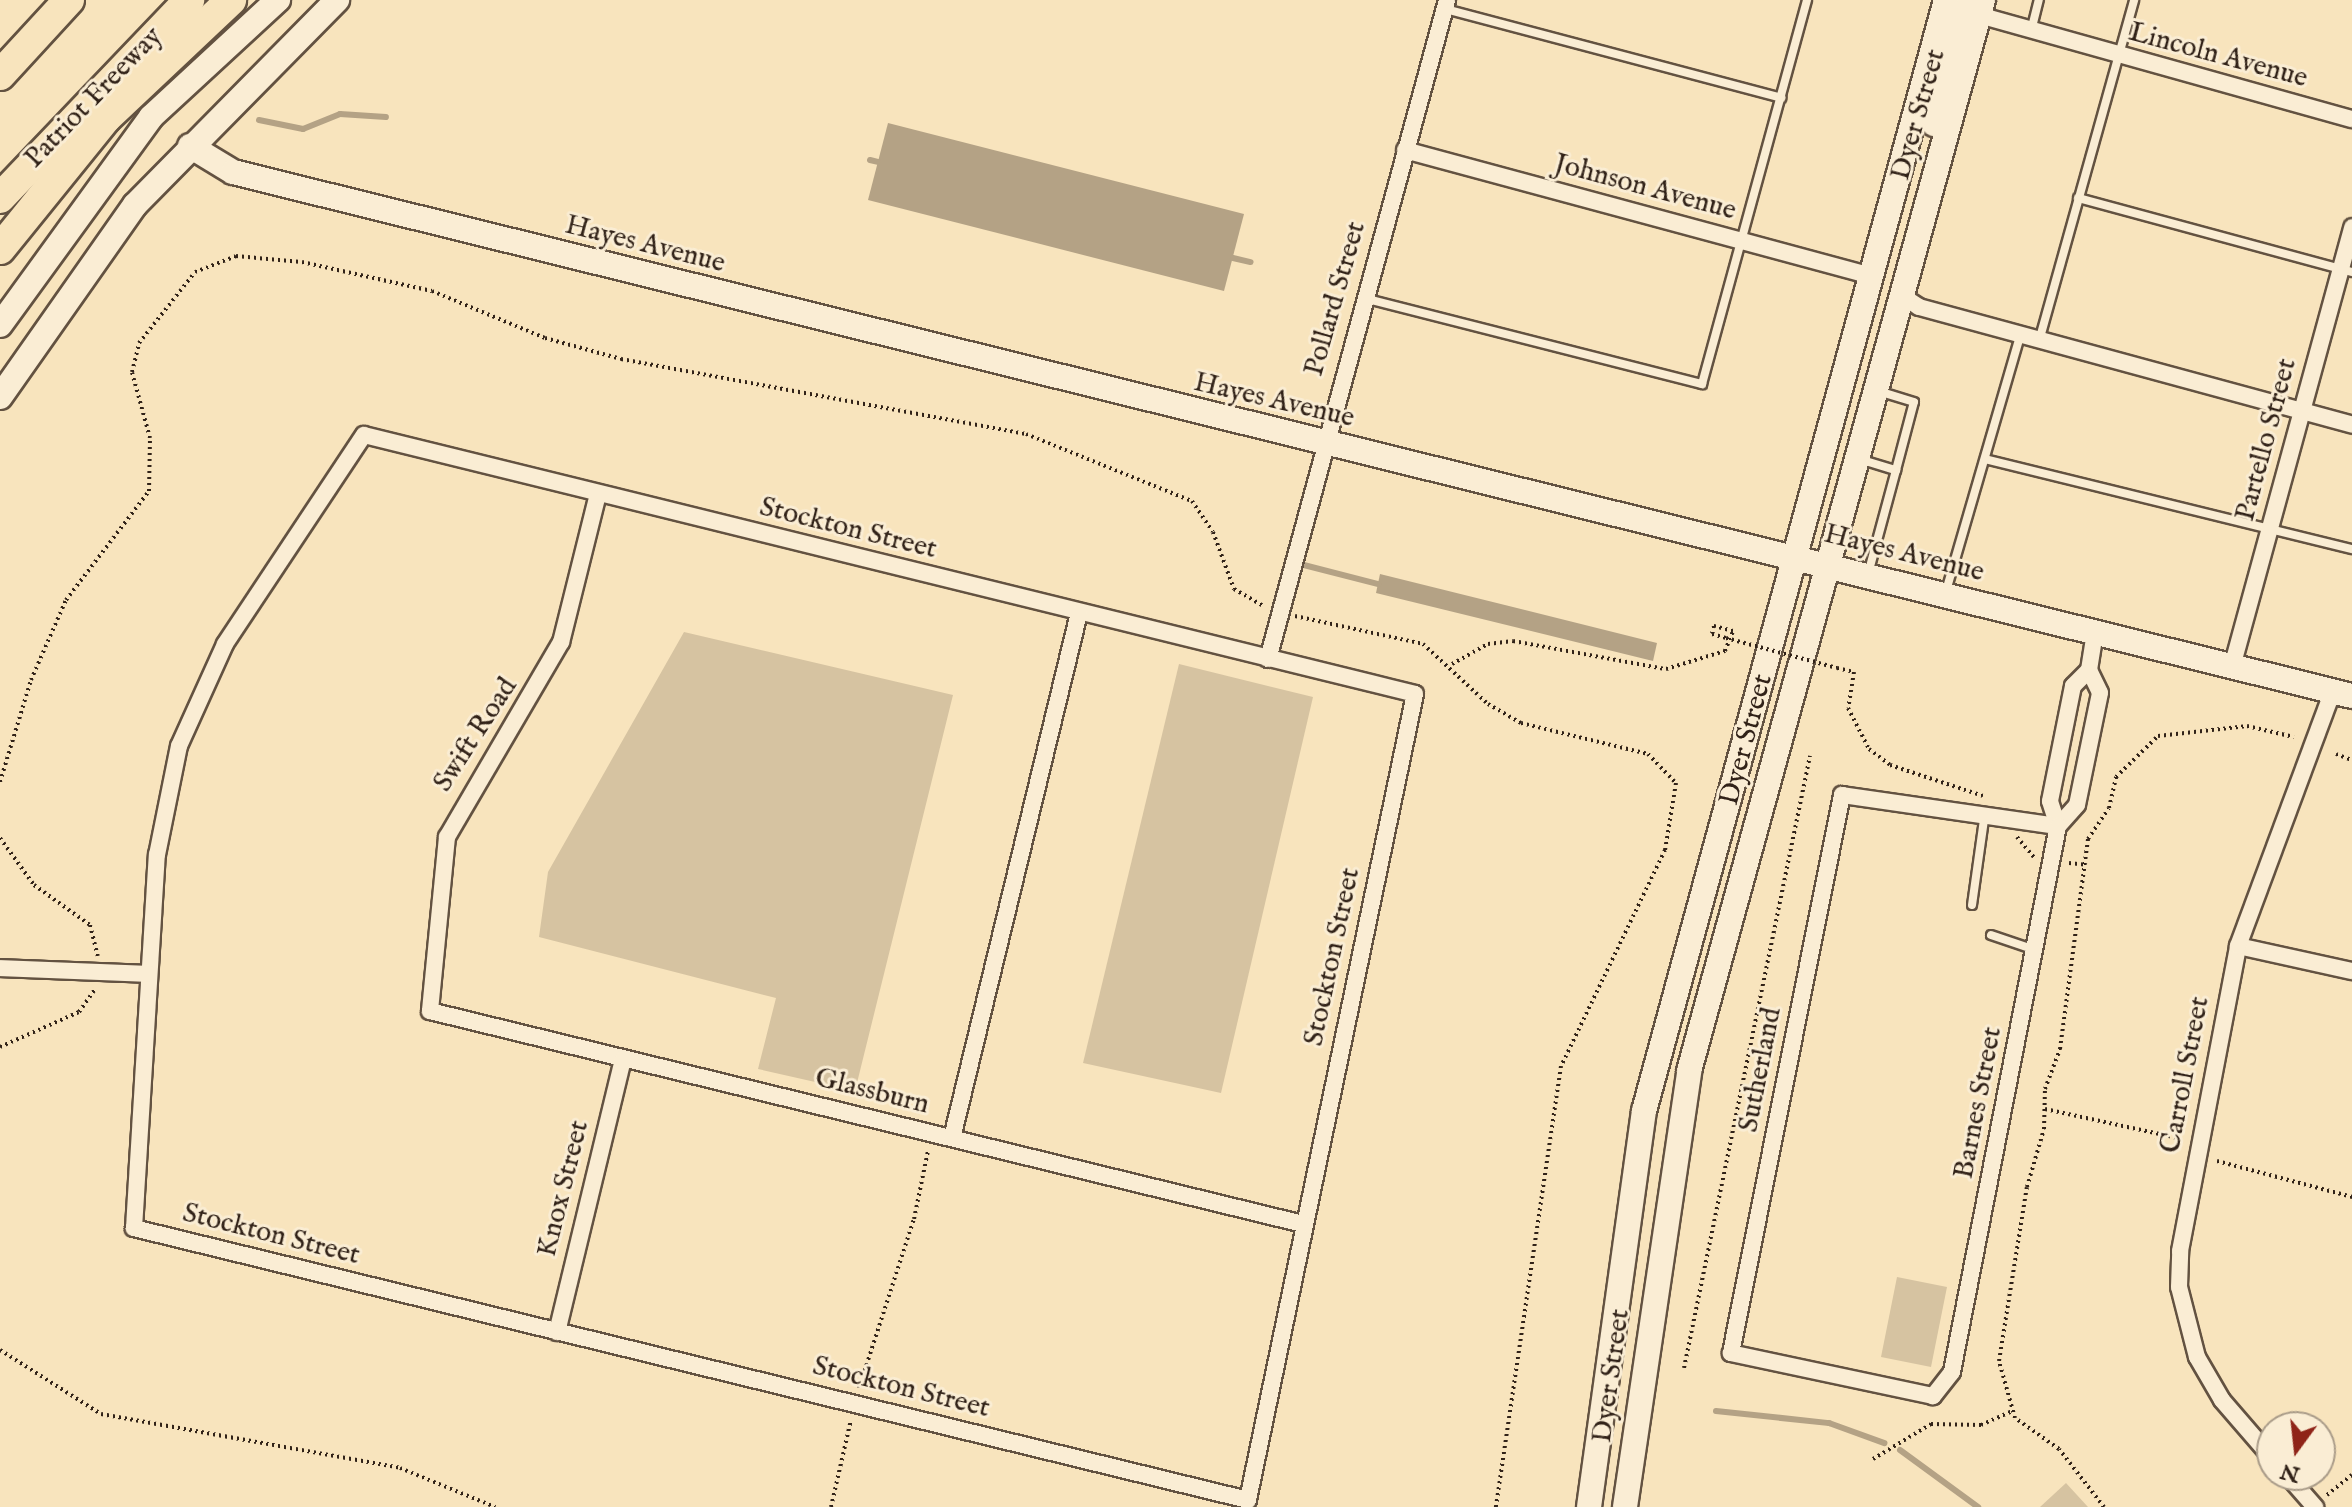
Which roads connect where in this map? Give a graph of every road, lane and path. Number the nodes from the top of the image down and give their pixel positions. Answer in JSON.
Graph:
{"nodes":[{"id":1,"x":69,"y":0,"type":"edge"},
{"id":2,"x":189,"y":0,"type":"edge"},
{"id":3,"x":231,"y":0,"type":"edge"},
{"id":4,"x":278,"y":0,"type":"edge"},
{"id":5,"x":337,"y":0,"type":"edge"},
{"id":6,"x":1807,"y":0,"type":"edge"},
{"id":7,"x":1946,"y":0,"type":"edge"},
{"id":8,"x":2039,"y":0,"type":"edge"},
{"id":9,"x":2134,"y":0,"type":"edge"},
{"id":10,"x":1446,"y":4,"type":"edge"},
{"id":11,"x":1974,"y":5,"type":"edge"},
{"id":12,"x":2030,"y":32,"type":"junction"},
{"id":13,"x":2117,"y":55,"type":"junction"},
{"id":14,"x":0,"y":75,"type":"edge"},
{"id":15,"x":1781,"y":98,"type":"junction"},
{"id":16,"x":2352,"y":119,"type":"edge"},
{"id":17,"x":190,"y":146,"type":"junction"},
{"id":18,"x":1405,"y":150,"type":"junction"},
{"id":19,"x":0,"y":198,"type":"edge"},
{"id":20,"x":2078,"y":198,"type":"junction"},
{"id":21,"x":2352,"y":227,"type":"edge"},
{"id":22,"x":1742,"y":241,"type":"junction"},
{"id":23,"x":0,"y":249,"type":"edge"},
{"id":24,"x":2346,"y":270,"type":"edge"},
{"id":25,"x":1871,"y":276,"type":"junction"},
{"id":26,"x":1899,"y":294,"type":"junction"},
{"id":27,"x":1363,"y":298,"type":"junction"},
{"id":28,"x":0,"y":325,"type":"edge"},
{"id":29,"x":2020,"y":337,"type":"junction"},
{"id":30,"x":2039,"y":341,"type":"junction"},
{"id":31,"x":1873,"y":390,"type":"junction"},
{"id":32,"x":0,"y":397,"type":"edge"},
{"id":33,"x":2302,"y":412,"type":"junction"},
{"id":34,"x":2352,"y":425,"type":"edge"},
{"id":35,"x":1323,"y":443,"type":"junction"},
{"id":36,"x":1854,"y":458,"type":"junction"},
{"id":37,"x":1985,"y":459,"type":"junction"},
{"id":38,"x":1896,"y":470,"type":"junction"},
{"id":39,"x":598,"y":494,"type":"junction"},
{"id":40,"x":2270,"y":529,"type":"junction"},
{"id":41,"x":2352,"y":549,"type":"edge"},
{"id":42,"x":1793,"y":556,"type":"junction"},
{"id":43,"x":1825,"y":563,"type":"junction"},
{"id":44,"x":1868,"y":575,"type":"junction"},
{"id":45,"x":1945,"y":596,"type":"junction"},
{"id":46,"x":1079,"y":613,"type":"junction"},
{"id":47,"x":1279,"y":613,"type":"junction"},
{"id":48,"x":2095,"y":633,"type":"junction"},
{"id":49,"x":1268,"y":659,"type":"junction"},
{"id":50,"x":1452,"y":664,"type":"junction"},
{"id":51,"x":2232,"y":667,"type":"junction"},
{"id":52,"x":2089,"y":670,"type":"junction"},
{"id":53,"x":2342,"y":693,"type":"edge"},
{"id":54,"x":2294,"y":737,"type":"dead end"},
{"id":55,"x":2336,"y":754,"type":"dead end"},
{"id":56,"x":1810,"y":756,"type":"dead end"},
{"id":57,"x":2352,"y":760,"type":"edge"},
{"id":58,"x":0,"y":782,"type":"edge"},
{"id":59,"x":1990,"y":800,"type":"dead end"},
{"id":60,"x":1984,"y":820,"type":"junction"},
{"id":61,"x":2015,"y":821,"type":"junction"},
{"id":62,"x":2058,"y":826,"type":"junction"},
{"id":63,"x":2051,"y":862,"type":"junction"},
{"id":64,"x":2087,"y":865,"type":"junction"},
{"id":65,"x":1972,"y":905,"type":"dead end"},
{"id":66,"x":1991,"y":935,"type":"dead end"},
{"id":67,"x":2238,"y":946,"type":"junction"},
{"id":68,"x":2036,"y":950,"type":"junction"},
{"id":69,"x":0,"y":968,"type":"edge"},
{"id":70,"x":2352,"y":971,"type":"edge"},
{"id":71,"x":149,"y":974,"type":"junction"},
{"id":72,"x":430,"y":1011,"type":"joint"},
{"id":73,"x":623,"y":1059,"type":"junction"},
{"id":74,"x":2045,"y":1109,"type":"junction"},
{"id":75,"x":931,"y":1133,"type":"junction"},
{"id":76,"x":952,"y":1138,"type":"junction"},
{"id":77,"x":2178,"y":1138,"type":"dead end"},
{"id":78,"x":2217,"y":1161,"type":"dead end"},
{"id":79,"x":2352,"y":1197,"type":"edge"},
{"id":80,"x":1303,"y":1224,"type":"junction"},
{"id":81,"x":557,"y":1332,"type":"junction"},
{"id":82,"x":0,"y":1350,"type":"edge"},
{"id":83,"x":1684,"y":1368,"type":"dead end"},
{"id":84,"x":1944,"y":1389,"type":"joint"},
{"id":85,"x":854,"y":1404,"type":"junction"},
{"id":86,"x":2012,"y":1411,"type":"junction"},
{"id":87,"x":2256,"y":1438,"type":"edge"},
{"id":88,"x":1873,"y":1459,"type":"dead end"},
{"id":89,"x":2352,"y":1475,"type":"edge"},
{"id":90,"x":2301,"y":1491,"type":"edge"},
{"id":91,"x":2315,"y":1506,"type":"edge"},
{"id":92,"x":495,"y":1507,"type":"edge"},
{"id":93,"x":831,"y":1507,"type":"edge"},
{"id":94,"x":1496,"y":1507,"type":"edge"},
{"id":95,"x":1589,"y":1507,"type":"edge"},
{"id":96,"x":1625,"y":1507,"type":"edge"},
{"id":97,"x":2104,"y":1507,"type":"edge"}],
"edges":[{"from":1,"to":14,"type":"highway"},
{"from":2,"to":19,"type":"highway","name":"Patriot Freeway"},
{"from":3,"to":23,"type":"highway"},
{"from":4,"to":28,"type":"main road"},
{"from":5,"to":17,"type":"main road"},
{"from":6,"to":15,"type":"lane"},
{"from":7,"to":25,"type":"main road","name":"Dyer Street"},
{"from":8,"to":12,"type":"lane"},
{"from":9,"to":13,"type":"lane"},
{"from":10,"to":15,"type":"lane"},
{"from":10,"to":18,"type":"street","name":"Pollard Street"},
{"from":11,"to":12,"type":"street","name":"Lincoln Avenue"},
{"from":11,"to":26,"type":"main road","name":"Dyer Street"},
{"from":12,"to":13,"type":"street","name":"Lincoln Avenue"},
{"from":13,"to":16,"type":"street","name":"Lincoln Avenue"},
{"from":13,"to":20,"type":"lane"},
{"from":15,"to":22,"type":"lane"},
{"from":17,"to":32,"type":"main road"},
{"from":17,"to":35,"type":"main road","name":"Hayes Avenue"},
{"from":18,"to":22,"type":"street","name":"Johnson Avenue"},
{"from":18,"to":27,"type":"street","name":"Pollard Street"},
{"from":20,"to":24,"type":"lane"},
{"from":20,"to":30,"type":"lane"},
{"from":21,"to":24,"type":"street","name":"Partello Street"},
{"from":22,"to":25,"type":"street","name":"Johnson Avenue"},
{"from":22,"to":27,"type":"lane"},
{"from":24,"to":33,"type":"street","name":"Partello Street"},
{"from":25,"to":42,"type":"main road","name":"Dyer Street"},
{"from":26,"to":29,"type":"street"},
{"from":26,"to":31,"type":"main road","name":"Dyer Street"},
{"from":27,"to":35,"type":"street","name":"Pollard Street"},
{"from":29,"to":30,"type":"street"},
{"from":29,"to":37,"type":"lane"},
{"from":30,"to":33,"type":"street"},
{"from":31,"to":36,"type":"main road","name":"Dyer Street"},
{"from":31,"to":38,"type":"lane"},
{"from":33,"to":34,"type":"street"},
{"from":33,"to":40,"type":"street","name":"Partello Street"},
{"from":35,"to":42,"type":"main road","name":"Hayes Avenue"},
{"from":35,"to":47,"type":"street","name":"Pollard Street"},
{"from":36,"to":38,"type":"lane"},
{"from":36,"to":43,"type":"main road","name":"Dyer Street"},
{"from":37,"to":40,"type":"lane"},
{"from":37,"to":45,"type":"lane"},
{"from":38,"to":44,"type":"lane"},
{"from":39,"to":46,"type":"street","name":"Stockton Street"},
{"from":39,"to":71,"type":"street","name":"Stockton Street"},
{"from":39,"to":72,"type":"street","name":"Swift Road"},
{"from":40,"to":41,"type":"lane"},
{"from":40,"to":51,"type":"street","name":"Partello Street"},
{"from":42,"to":43,"type":"main road","name":"Hayes Avenue"},
{"from":42,"to":95,"type":"main road","name":"Dyer Street"},
{"from":43,"to":44,"type":"main road","name":"Hayes Avenue"},
{"from":43,"to":96,"type":"main road","name":"Dyer Street"},
{"from":44,"to":45,"type":"main road","name":"Hayes Avenue"},
{"from":45,"to":48,"type":"main road","name":"Hayes Avenue"},
{"from":46,"to":49,"type":"street","name":"Stockton Street"},
{"from":46,"to":76,"type":"street"},
{"from":47,"to":49,"type":"street","name":"Pollard Street"},
{"from":47,"to":50,"type":"path"},
{"from":47,"to":58,"type":"path"},
{"from":48,"to":51,"type":"main road","name":"Hayes Avenue"},
{"from":48,"to":52,"type":"street","name":"Barnes Street"},
{"from":49,"to":80,"type":"street","name":"Stockton Street"},
{"from":50,"to":59,"type":"path","bridge":true},
{"from":50,"to":94,"type":"path"},
{"from":51,"to":53,"type":"main road","name":"Hayes Avenue"},
{"from":52,"to":62,"type":"street","name":"Barnes Street"},
{"from":52,"to":62,"type":"street","name":"Barnes Street"},
{"from":53,"to":67,"type":"street","name":"Carroll Street"},
{"from":54,"to":64,"type":"path"},
{"from":55,"to":57,"type":"path"},
{"from":56,"to":83,"type":"path"},
{"from":60,"to":61,"type":"street","name":"Sutherland"},
{"from":60,"to":65,"type":"lane"},
{"from":60,"to":84,"type":"street","name":"Sutherland"},
{"from":61,"to":62,"type":"street","name":"Sutherland"},
{"from":61,"to":63,"type":"path"},
{"from":62,"to":63,"type":"street","name":"Barnes Street"},
{"from":63,"to":64,"type":"path"},
{"from":63,"to":68,"type":"street","name":"Barnes Street"},
{"from":64,"to":74,"type":"path"},
{"from":66,"to":68,"type":"lane"},
{"from":67,"to":70,"type":"street"},
{"from":67,"to":87,"type":"street","name":"Carroll Street"},
{"from":68,"to":84,"type":"street","name":"Barnes Street"},
{"from":69,"to":71,"type":"street"},
{"from":71,"to":81,"type":"street","name":"Stockton Street"},
{"from":72,"to":73,"type":"street","name":"Glassburn"},
{"from":73,"to":75,"type":"street","name":"Glassburn"},
{"from":73,"to":81,"type":"street","name":"Knox Street"},
{"from":74,"to":77,"type":"path"},
{"from":74,"to":86,"type":"path"},
{"from":75,"to":76,"type":"street","name":"Glassburn"},
{"from":75,"to":85,"type":"path"},
{"from":76,"to":80,"type":"street","name":"Glassburn"},
{"from":78,"to":79,"type":"path"},
{"from":80,"to":85,"type":"street","name":"Stockton Street"},
{"from":81,"to":85,"type":"street","name":"Stockton Street"},
{"from":82,"to":92,"type":"path"},
{"from":85,"to":93,"type":"path"},
{"from":86,"to":88,"type":"path"},
{"from":86,"to":97,"type":"path"},
{"from":89,"to":91,"type":"path"},
{"from":90,"to":91,"type":"street"}]}
